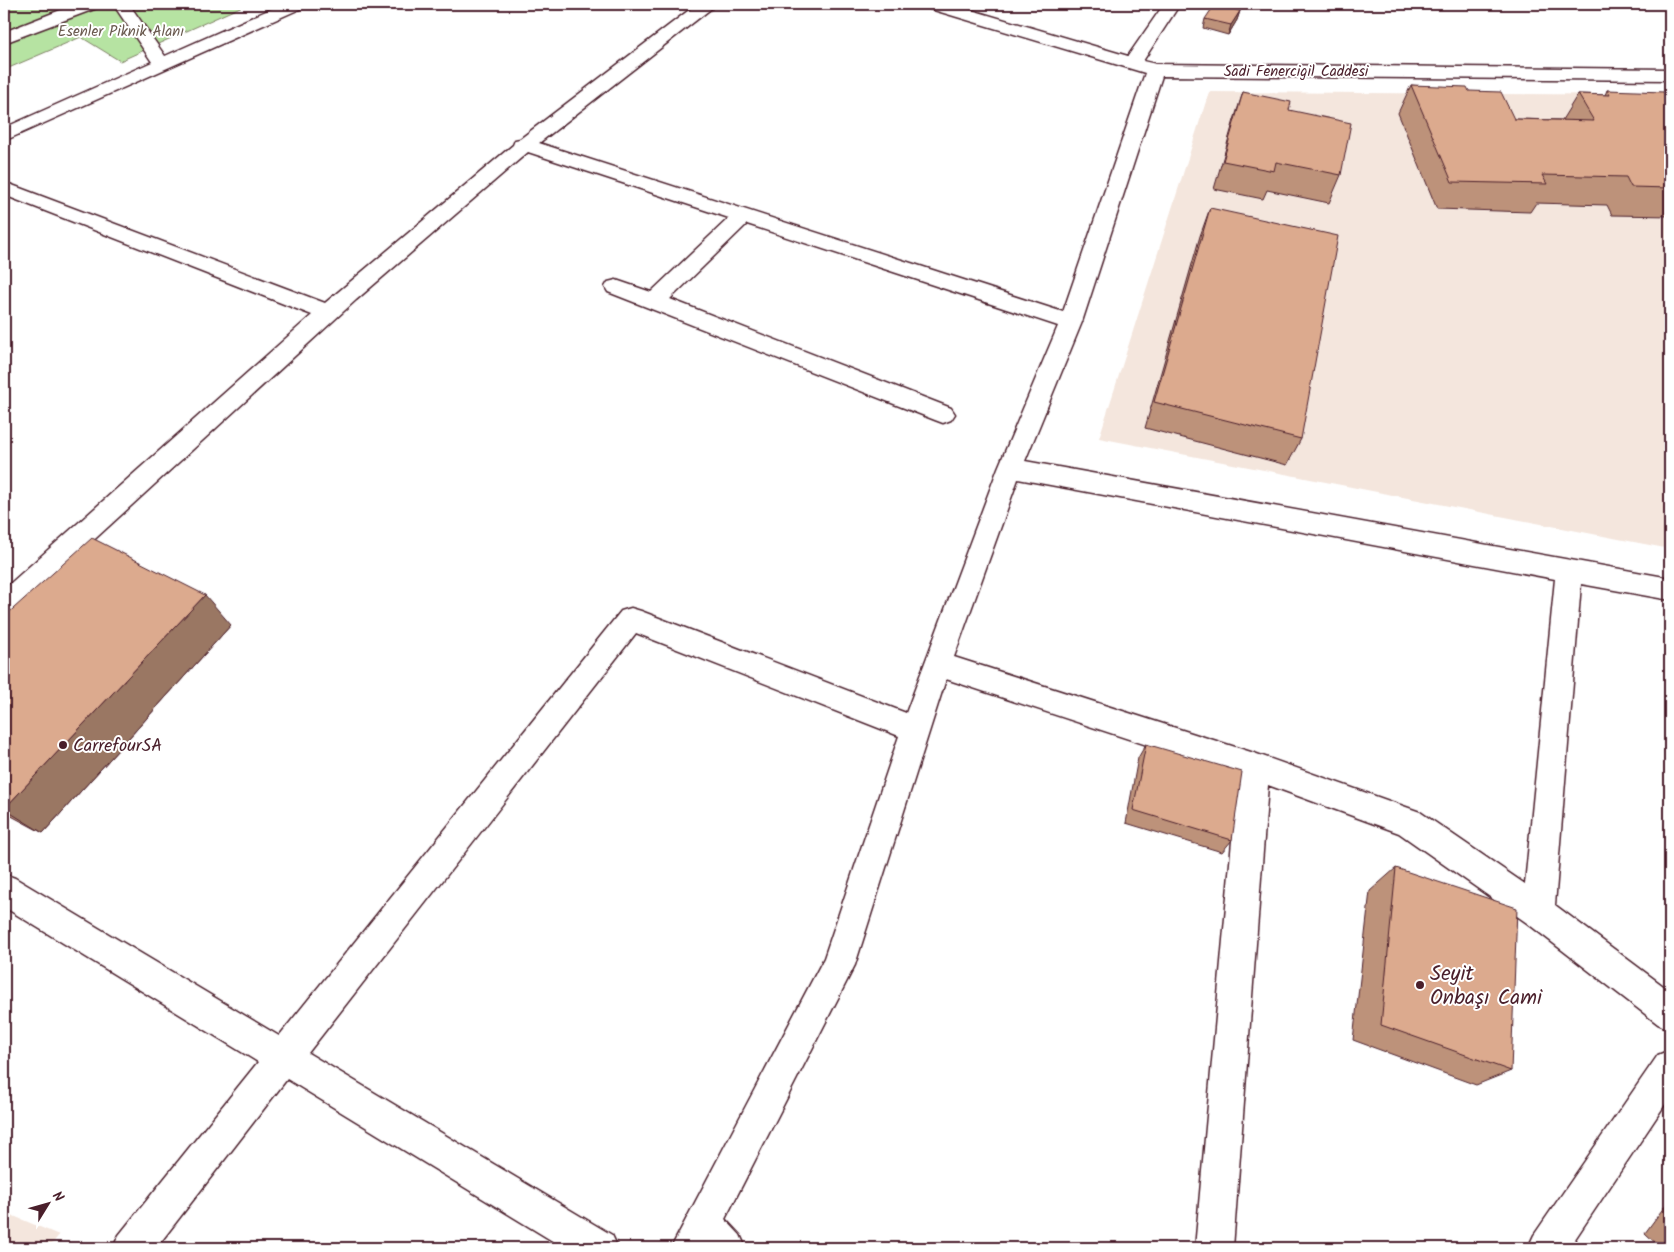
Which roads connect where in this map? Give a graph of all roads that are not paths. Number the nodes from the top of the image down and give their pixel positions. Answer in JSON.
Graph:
{"nodes":[{"id":1,"x":91,"y":4,"type":"edge"},
{"id":2,"x":121,"y":4,"type":"edge"},
{"id":3,"x":296,"y":4,"type":"edge"},
{"id":4,"x":708,"y":4,"type":"edge"},
{"id":5,"x":932,"y":4,"type":"edge"},
{"id":6,"x":1172,"y":4,"type":"edge"},
{"id":7,"x":4,"y":38,"type":"edge"},
{"id":8,"x":162,"y":64,"type":"junction"},
{"id":9,"x":1144,"y":67,"type":"junction"},
{"id":10,"x":1670,"y":74,"type":"edge"},
{"id":11,"x":4,"y":135,"type":"edge"},
{"id":12,"x":522,"y":144,"type":"junction"},
{"id":13,"x":4,"y":188,"type":"edge"},
{"id":14,"x":743,"y":216,"type":"junction"},
{"id":15,"x":616,"y":286,"type":"dead end"},
{"id":16,"x":655,"y":302,"type":"junction"},
{"id":17,"x":326,"y":312,"type":"junction"},
{"id":18,"x":1071,"y":322,"type":"junction"},
{"id":19,"x":943,"y":414,"type":"dead end"},
{"id":20,"x":1010,"y":468,"type":"junction"},
{"id":21,"x":1569,"y":569,"type":"junction"},
{"id":22,"x":1670,"y":589,"type":"edge"},
{"id":23,"x":10,"y":590,"type":"edge"},
{"id":24,"x":937,"y":664,"type":"junction"},
{"id":25,"x":916,"y":730,"type":"junction"},
{"id":26,"x":1254,"y":767,"type":"junction"},
{"id":27,"x":4,"y":889,"type":"edge"},
{"id":28,"x":1538,"y":912,"type":"junction"},
{"id":29,"x":1670,"y":1012,"type":"edge"},
{"id":30,"x":285,"y":1057,"type":"junction"},
{"id":31,"x":1670,"y":1067,"type":"edge"},
{"id":32,"x":707,"y":1240,"type":"edge"},
{"id":33,"x":132,"y":1248,"type":"edge"},
{"id":34,"x":599,"y":1248,"type":"edge"},
{"id":35,"x":1214,"y":1248,"type":"edge"},
{"id":36,"x":1547,"y":1248,"type":"edge"}],
"edges":[{"from":1,"to":7,"type":"street"},
{"from":2,"to":8,"type":"street"},
{"from":3,"to":8,"type":"street"},
{"from":4,"to":12,"type":"street"},
{"from":5,"to":9,"type":"street","name":"Sadi Fenercigil Caddesi"},
{"from":6,"to":9,"type":"street"},
{"from":8,"to":11,"type":"street"},
{"from":9,"to":10,"type":"street","name":"Sadi Fenercigil Caddesi"},
{"from":9,"to":18,"type":"street"},
{"from":12,"to":14,"type":"street"},
{"from":12,"to":17,"type":"street"},
{"from":13,"to":17,"type":"street"},
{"from":14,"to":16,"type":"street"},
{"from":14,"to":18,"type":"street"},
{"from":15,"to":16,"type":"street"},
{"from":16,"to":19,"type":"street"},
{"from":17,"to":23,"type":"street"},
{"from":18,"to":20,"type":"street"},
{"from":20,"to":21,"type":"street"},
{"from":20,"to":24,"type":"street"},
{"from":21,"to":22,"type":"street"},
{"from":21,"to":28,"type":"street"},
{"from":24,"to":25,"type":"street"},
{"from":24,"to":26,"type":"street"},
{"from":25,"to":30,"type":"street"},
{"from":25,"to":32,"type":"street"},
{"from":26,"to":28,"type":"street"},
{"from":26,"to":35,"type":"street"},
{"from":27,"to":30,"type":"street"},
{"from":28,"to":29,"type":"street"},
{"from":30,"to":33,"type":"street"},
{"from":30,"to":34,"type":"street"},
{"from":31,"to":36,"type":"street"}]}
